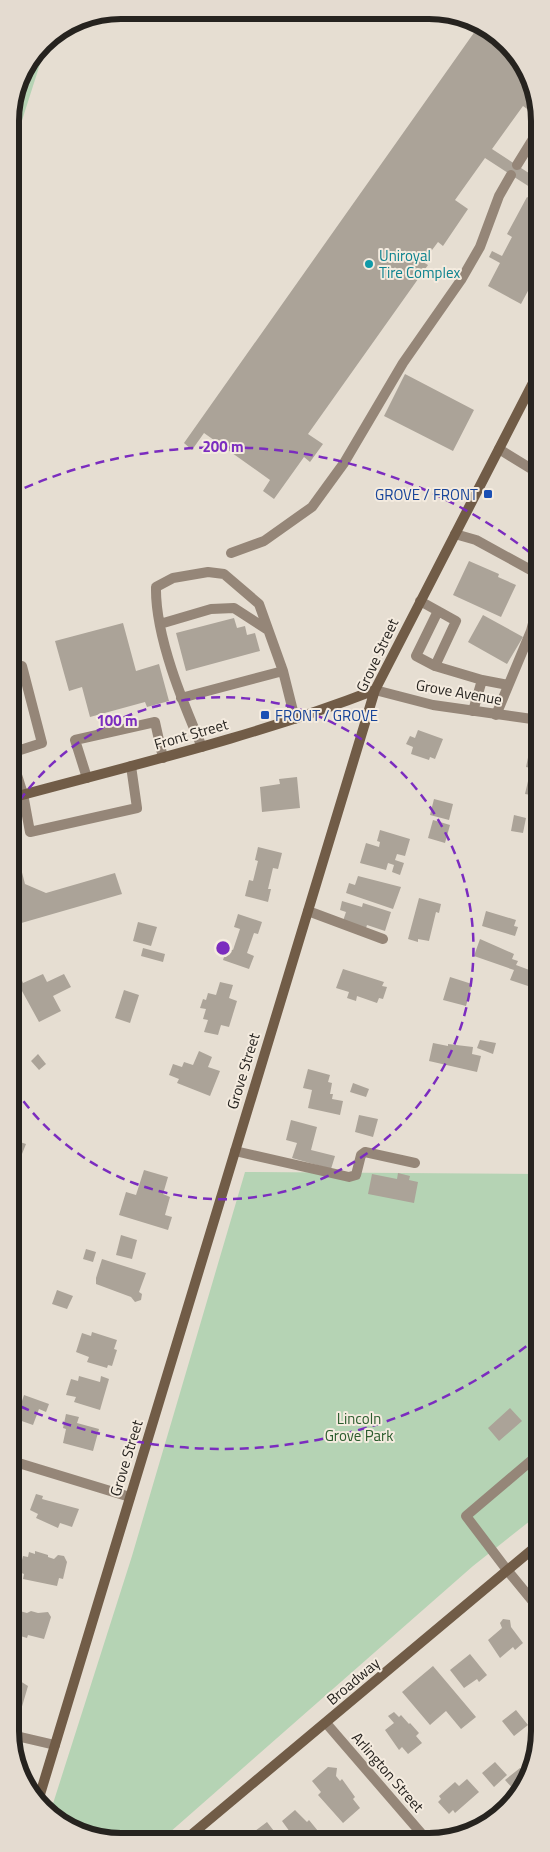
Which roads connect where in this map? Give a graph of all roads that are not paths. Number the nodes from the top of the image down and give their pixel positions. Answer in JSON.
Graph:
{"nodes":[{"id":1,"x":531,"y":141,"type":"edge"},
{"id":2,"x":516,"y":166,"type":"dead end"},
{"id":3,"x":511,"y":175,"type":"dead end"},
{"id":4,"x":531,"y":387,"type":"edge"},
{"id":5,"x":499,"y":449,"type":"junction"},
{"id":6,"x":531,"y":469,"type":"edge"},
{"id":7,"x":455,"y":534,"type":"junction"},
{"id":8,"x":231,"y":553,"type":"dead end"},
{"id":9,"x":531,"y":570,"type":"edge"},
{"id":10,"x":420,"y":601,"type":"junction"},
{"id":11,"x":438,"y":611,"type":"junction"},
{"id":12,"x":160,"y":624,"type":"junction"},
{"id":13,"x":268,"y":630,"type":"junction"},
{"id":14,"x":531,"y":630,"type":"edge"},
{"id":15,"x":435,"y":666,"type":"junction"},
{"id":16,"x":19,"y":667,"type":"edge"},
{"id":17,"x":282,"y":670,"type":"junction"},
{"id":18,"x":482,"y":680,"type":"junction"},
{"id":19,"x":508,"y":685,"type":"junction"},
{"id":20,"x":375,"y":690,"type":"junction"},
{"id":21,"x":181,"y":698,"type":"junction"},
{"id":22,"x":473,"y":711,"type":"junction"},
{"id":23,"x":496,"y":715,"type":"junction"},
{"id":24,"x":295,"y":719,"type":"junction"},
{"id":25,"x":531,"y":719,"type":"edge"},
{"id":26,"x":202,"y":747,"type":"junction"},
{"id":27,"x":19,"y":752,"type":"edge"},
{"id":28,"x":163,"y":758,"type":"junction"},
{"id":29,"x":131,"y":766,"type":"junction"},
{"id":30,"x":87,"y":778,"type":"junction"},
{"id":31,"x":19,"y":781,"type":"edge"},
{"id":32,"x":23,"y":794,"type":"junction"},
{"id":33,"x":19,"y":795,"type":"edge"},
{"id":34,"x":308,"y":911,"type":"junction"},
{"id":35,"x":383,"y":939,"type":"dead end"},
{"id":36,"x":235,"y":1151,"type":"junction"},
{"id":37,"x":415,"y":1163,"type":"dead end"},
{"id":38,"x":531,"y":1462,"type":"edge"},
{"id":39,"x":19,"y":1463,"type":"edge"},
{"id":40,"x":130,"y":1497,"type":"junction"},
{"id":41,"x":531,"y":1550,"type":"edge"},
{"id":42,"x":507,"y":1570,"type":"junction"},
{"id":43,"x":531,"y":1599,"type":"edge"},
{"id":44,"x":326,"y":1723,"type":"junction"},
{"id":45,"x":19,"y":1736,"type":"edge"},
{"id":46,"x":55,"y":1744,"type":"junction"},
{"id":47,"x":40,"y":1793,"type":"edge"},
{"id":48,"x":193,"y":1833,"type":"edge"},
{"id":49,"x":421,"y":1833,"type":"edge"}],
"edges":[{"from":1,"to":2,"type":"street"},
{"from":3,"to":8,"type":"street"},
{"from":4,"to":5,"type":"main road","name":"Grove Street"},
{"from":5,"to":6,"type":"street"},
{"from":5,"to":7,"type":"main road","name":"Grove Street"},
{"from":7,"to":9,"type":"street"},
{"from":7,"to":10,"type":"main road","name":"Grove Street"},
{"from":10,"to":11,"type":"street"},
{"from":10,"to":20,"type":"main road","name":"Grove Street"},
{"from":11,"to":15,"type":"street"},
{"from":11,"to":15,"type":"street"},
{"from":12,"to":13,"type":"street"},
{"from":12,"to":13,"type":"street"},
{"from":12,"to":21,"type":"street"},
{"from":13,"to":17,"type":"street"},
{"from":14,"to":19,"type":"street"},
{"from":15,"to":18,"type":"street"},
{"from":16,"to":27,"type":"street"},
{"from":17,"to":21,"type":"street"},
{"from":17,"to":24,"type":"street"},
{"from":18,"to":19,"type":"street"},
{"from":18,"to":22,"type":"street"},
{"from":19,"to":23,"type":"street"},
{"from":20,"to":22,"type":"street","name":"Grove Avenue"},
{"from":20,"to":24,"type":"main road","name":"Front Street"},
{"from":20,"to":34,"type":"main road","name":"Grove Street"},
{"from":21,"to":26,"type":"street"},
{"from":22,"to":23,"type":"street","name":"Grove Avenue"},
{"from":23,"to":25,"type":"street","name":"Grove Avenue"},
{"from":24,"to":26,"type":"main road","name":"Front Street"},
{"from":26,"to":28,"type":"main road","name":"Front Street"},
{"from":28,"to":29,"type":"main road","name":"Front Street"},
{"from":28,"to":30,"type":"street"},
{"from":29,"to":30,"type":"main road","name":"Front Street"},
{"from":29,"to":32,"type":"street"},
{"from":30,"to":32,"type":"main road","name":"Front Street"},
{"from":31,"to":32,"type":"street"},
{"from":32,"to":33,"type":"main road","name":"Front Street"},
{"from":34,"to":35,"type":"street"},
{"from":34,"to":36,"type":"main road","name":"Grove Street"},
{"from":36,"to":37,"type":"street"},
{"from":36,"to":40,"type":"main road","name":"Grove Street"},
{"from":38,"to":42,"type":"street"},
{"from":39,"to":40,"type":"street"},
{"from":40,"to":46,"type":"main road","name":"Grove Street"},
{"from":41,"to":42,"type":"main road","name":"Broadway"},
{"from":42,"to":43,"type":"street"},
{"from":42,"to":44,"type":"main road","name":"Broadway"},
{"from":44,"to":48,"type":"main road","name":"Broadway"},
{"from":44,"to":49,"type":"street","name":"Arlington Street"},
{"from":45,"to":46,"type":"street"},
{"from":46,"to":47,"type":"main road","name":"Grove Street"}]}
